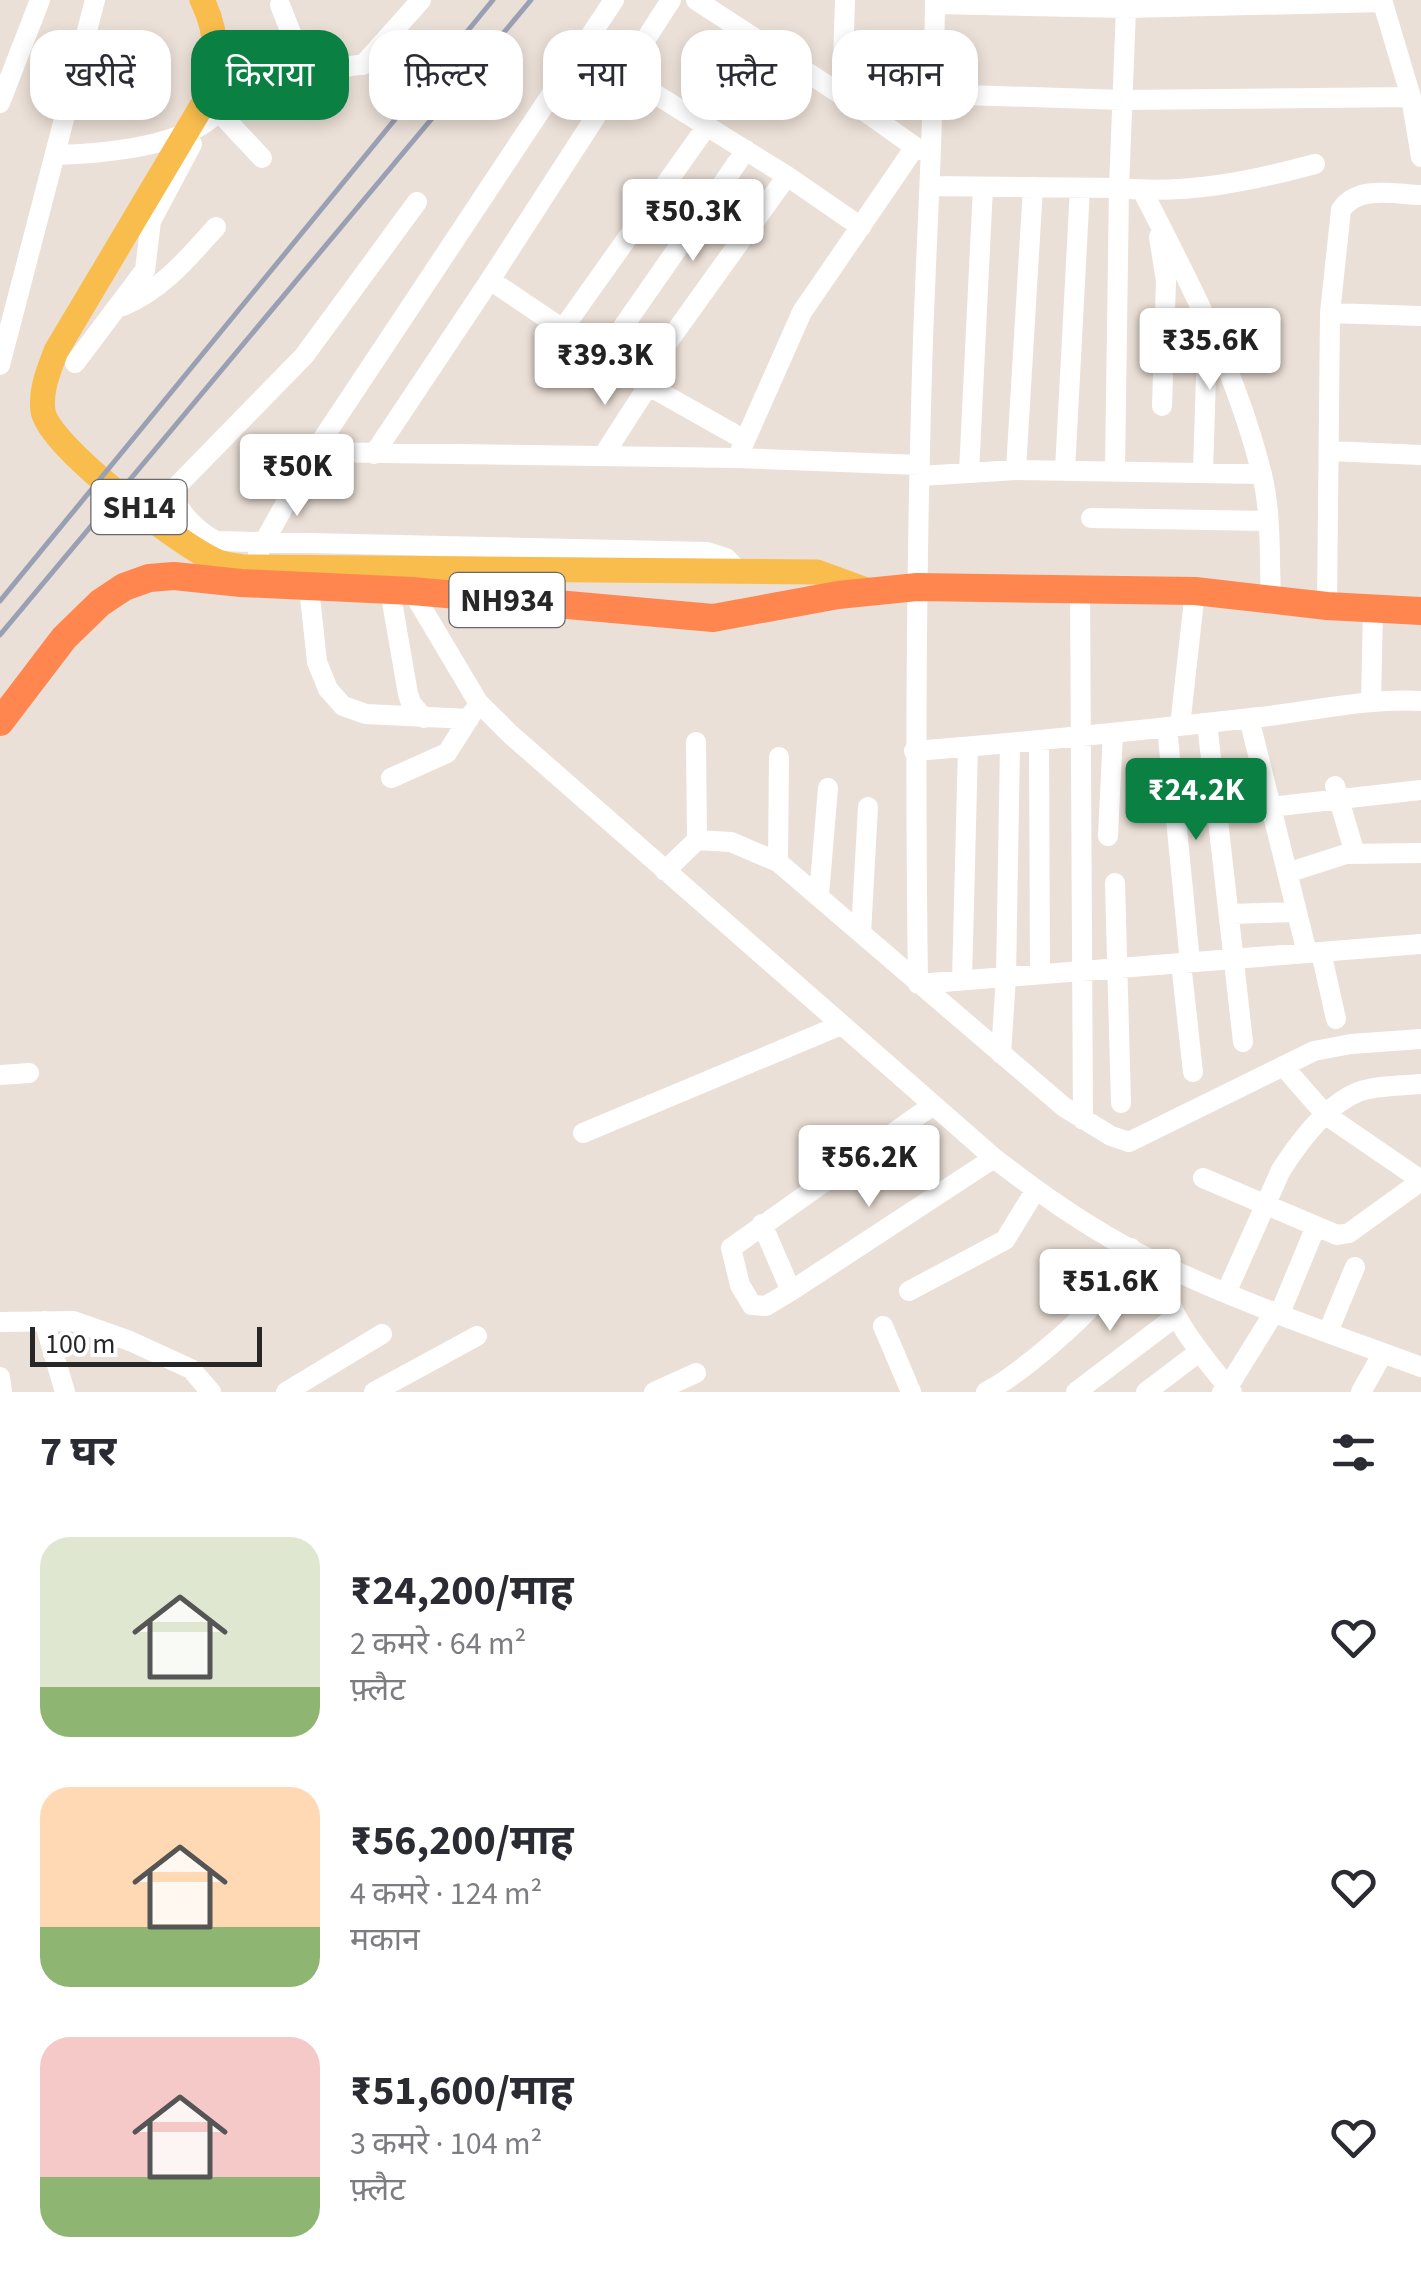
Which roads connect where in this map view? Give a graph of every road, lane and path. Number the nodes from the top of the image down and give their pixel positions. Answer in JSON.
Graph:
{"nodes":[{"id":1,"x":40,"y":0,"type":"edge"},
{"id":2,"x":95,"y":0,"type":"edge"},
{"id":3,"x":420,"y":0,"type":"edge"},
{"id":4,"x":614,"y":0,"type":"edge"},
{"id":5,"x":671,"y":0,"type":"edge"},
{"id":6,"x":696,"y":0,"type":"edge"},
{"id":7,"x":845,"y":0,"type":"edge"},
{"id":8,"x":1382,"y":1,"type":"edge"},
{"id":9,"x":935,"y":2,"type":"edge"},
{"id":10,"x":280,"y":5,"type":"dead end"},
{"id":11,"x":205,"y":8,"type":"edge"},
{"id":12,"x":1126,"y":8,"type":"junction"},
{"id":13,"x":290,"y":30,"type":"edge"},
{"id":14,"x":652,"y":30,"type":"edge"},
{"id":15,"x":844,"y":30,"type":"edge"},
{"id":16,"x":935,"y":30,"type":"edge"},
{"id":17,"x":369,"y":64,"type":"edge"},
{"id":18,"x":363,"y":65,"type":"junction"},
{"id":19,"x":349,"y":68,"type":"edge"},
{"id":20,"x":832,"y":88,"type":"edge"},
{"id":21,"x":978,"y":95,"type":"edge"},
{"id":22,"x":661,"y":97,"type":"edge"},
{"id":23,"x":1411,"y":97,"type":"junction"},
{"id":24,"x":1122,"y":100,"type":"junction"},
{"id":25,"x":0,"y":103,"type":"edge"},
{"id":26,"x":205,"y":120,"type":"edge"},
{"id":27,"x":209,"y":120,"type":"edge"},
{"id":28,"x":213,"y":120,"type":"edge"},
{"id":29,"x":594,"y":120,"type":"edge"},
{"id":30,"x":879,"y":120,"type":"edge"},
{"id":31,"x":929,"y":120,"type":"edge"},
{"id":32,"x":707,"y":126,"type":"junction"},
{"id":33,"x":746,"y":150,"type":"junction"},
{"id":34,"x":923,"y":150,"type":"junction"},
{"id":35,"x":55,"y":155,"type":"junction"},
{"id":36,"x":1421,"y":157,"type":"edge"},
{"id":37,"x":262,"y":158,"type":"dead end"},
{"id":38,"x":1315,"y":164,"type":"dead end"},
{"id":39,"x":786,"y":176,"type":"junction"},
{"id":40,"x":930,"y":186,"type":"junction"},
{"id":41,"x":983,"y":186,"type":"junction"},
{"id":42,"x":1033,"y":187,"type":"junction"},
{"id":43,"x":1080,"y":188,"type":"junction"},
{"id":44,"x":1119,"y":188,"type":"junction"},
{"id":45,"x":1142,"y":190,"type":"junction"},
{"id":46,"x":1421,"y":195,"type":"edge"},
{"id":47,"x":418,"y":202,"type":"dead end"},
{"id":48,"x":1155,"y":216,"type":"junction"},
{"id":49,"x":216,"y":227,"type":"dead end"},
{"id":50,"x":861,"y":227,"type":"junction"},
{"id":51,"x":490,"y":280,"type":"junction"},
{"id":52,"x":118,"y":308,"type":"junction"},
{"id":53,"x":1330,"y":313,"type":"junction"},
{"id":54,"x":1421,"y":316,"type":"edge"},
{"id":55,"x":562,"y":330,"type":"junction"},
{"id":56,"x":602,"y":357,"type":"junction"},
{"id":57,"x":75,"y":364,"type":"dead end"},
{"id":58,"x":0,"y":365,"type":"edge"},
{"id":59,"x":1206,"y":376,"type":"dead end"},
{"id":60,"x":644,"y":384,"type":"junction"},
{"id":61,"x":1162,"y":406,"type":"dead end"},
{"id":62,"x":741,"y":449,"type":"junction"},
{"id":63,"x":314,"y":452,"type":"junction"},
{"id":64,"x":1330,"y":452,"type":"junction"},
{"id":65,"x":374,"y":454,"type":"junction"},
{"id":66,"x":1421,"y":455,"type":"edge"},
{"id":67,"x":604,"y":456,"type":"junction"},
{"id":68,"x":920,"y":470,"type":"junction"},
{"id":69,"x":1016,"y":470,"type":"junction"},
{"id":70,"x":1065,"y":470,"type":"junction"},
{"id":71,"x":1115,"y":470,"type":"junction"},
{"id":72,"x":1203,"y":472,"type":"junction"},
{"id":73,"x":968,"y":473,"type":"junction"},
{"id":74,"x":1262,"y":474,"type":"junction"},
{"id":75,"x":1091,"y":518,"type":"dead end"},
{"id":76,"x":1268,"y":521,"type":"junction"},
{"id":77,"x":263,"y":544,"type":"junction"},
{"id":78,"x":740,"y":572,"type":"junction"},
{"id":79,"x":241,"y":584,"type":"junction"},
{"id":80,"x":310,"y":587,"type":"junction"},
{"id":81,"x":917,"y":587,"type":"junction"},
{"id":82,"x":1080,"y":589,"type":"junction"},
{"id":83,"x":869,"y":590,"type":"junction"},
{"id":84,"x":1195,"y":590,"type":"junction"},
{"id":85,"x":401,"y":591,"type":"junction"},
{"id":86,"x":1271,"y":600,"type":"junction"},
{"id":87,"x":1327,"y":606,"type":"junction"},
{"id":88,"x":1373,"y":610,"type":"junction"},
{"id":89,"x":1421,"y":611,"type":"edge"},
{"id":90,"x":1371,"y":700,"type":"junction"},
{"id":91,"x":1421,"y":701,"type":"edge"},
{"id":92,"x":474,"y":710,"type":"junction"},
{"id":93,"x":424,"y":718,"type":"junction"},
{"id":94,"x":1249,"y":718,"type":"junction"},
{"id":95,"x":0,"y":722,"type":"edge"},
{"id":96,"x":1207,"y":723,"type":"junction"},
{"id":97,"x":1173,"y":726,"type":"junction"},
{"id":98,"x":1114,"y":733,"type":"junction"},
{"id":99,"x":1079,"y":737,"type":"junction"},
{"id":100,"x":1040,"y":741,"type":"junction"},
{"id":101,"x":696,"y":742,"type":"dead end"},
{"id":102,"x":1010,"y":744,"type":"junction"},
{"id":103,"x":968,"y":747,"type":"junction"},
{"id":104,"x":914,"y":751,"type":"junction"},
{"id":105,"x":779,"y":757,"type":"dead end"},
{"id":106,"x":392,"y":778,"type":"dead end"},
{"id":107,"x":828,"y":788,"type":"dead end"},
{"id":108,"x":1421,"y":790,"type":"edge"},
{"id":109,"x":1337,"y":792,"type":"junction"},
{"id":110,"x":1269,"y":800,"type":"junction"},
{"id":111,"x":1216,"y":802,"type":"junction"},
{"id":112,"x":868,"y":807,"type":"dead end"},
{"id":113,"x":1175,"y":811,"type":"junction"},
{"id":114,"x":1108,"y":836,"type":"dead end"},
{"id":115,"x":697,"y":840,"type":"junction"},
{"id":116,"x":1421,"y":853,"type":"edge"},
{"id":117,"x":1355,"y":854,"type":"junction"},
{"id":118,"x":778,"y":862,"type":"junction"},
{"id":119,"x":665,"y":871,"type":"junction"},
{"id":120,"x":1287,"y":873,"type":"junction"},
{"id":121,"x":1115,"y":883,"type":"dead end"},
{"id":122,"x":820,"y":895,"type":"junction"},
{"id":123,"x":1296,"y":912,"type":"junction"},
{"id":124,"x":1229,"y":914,"type":"junction"},
{"id":125,"x":861,"y":933,"type":"junction"},
{"id":126,"x":1421,"y":944,"type":"edge"},
{"id":127,"x":1314,"y":952,"type":"junction"},
{"id":128,"x":1234,"y":958,"type":"junction"},
{"id":129,"x":1186,"y":962,"type":"junction"},
{"id":130,"x":1116,"y":968,"type":"junction"},
{"id":131,"x":1083,"y":970,"type":"junction"},
{"id":132,"x":1040,"y":974,"type":"junction"},
{"id":133,"x":1006,"y":976,"type":"junction"},
{"id":134,"x":962,"y":980,"type":"junction"},
{"id":135,"x":918,"y":984,"type":"junction"},
{"id":136,"x":1336,"y":1019,"type":"dead end"},
{"id":137,"x":841,"y":1025,"type":"junction"},
{"id":138,"x":1421,"y":1039,"type":"edge"},
{"id":139,"x":1243,"y":1042,"type":"dead end"},
{"id":140,"x":1001,"y":1054,"type":"junction"},
{"id":141,"x":1282,"y":1066,"type":"junction"},
{"id":142,"x":1193,"y":1072,"type":"dead end"},
{"id":143,"x":29,"y":1073,"type":"dead end"},
{"id":144,"x":0,"y":1076,"type":"edge"},
{"id":145,"x":1421,"y":1084,"type":"edge"},
{"id":146,"x":1120,"y":1103,"type":"dead end"},
{"id":147,"x":933,"y":1106,"type":"junction"},
{"id":148,"x":1326,"y":1115,"type":"junction"},
{"id":149,"x":1083,"y":1120,"type":"junction"},
{"id":150,"x":584,"y":1132,"type":"dead end"},
{"id":151,"x":994,"y":1158,"type":"junction"},
{"id":152,"x":1203,"y":1178,"type":"dead end"},
{"id":153,"x":1421,"y":1180,"type":"edge"},
{"id":154,"x":1036,"y":1191,"type":"junction"},
{"id":155,"x":1264,"y":1204,"type":"junction"},
{"id":156,"x":762,"y":1224,"type":"junction"},
{"id":157,"x":1316,"y":1226,"type":"junction"},
{"id":158,"x":1131,"y":1248,"type":"junction"},
{"id":159,"x":1153,"y":1261,"type":"junction"},
{"id":160,"x":1355,"y":1268,"type":"dead end"},
{"id":161,"x":791,"y":1291,"type":"junction"},
{"id":162,"x":909,"y":1291,"type":"dead end"},
{"id":163,"x":1226,"y":1292,"type":"junction"},
{"id":164,"x":1277,"y":1312,"type":"junction"},
{"id":165,"x":1175,"y":1316,"type":"junction"},
{"id":166,"x":44,"y":1321,"type":"junction"},
{"id":167,"x":0,"y":1322,"type":"edge"},
{"id":168,"x":883,"y":1326,"type":"dead end"},
{"id":169,"x":1328,"y":1332,"type":"junction"},
{"id":170,"x":382,"y":1334,"type":"dead end"},
{"id":171,"x":477,"y":1336,"type":"dead end"},
{"id":172,"x":1198,"y":1352,"type":"junction"},
{"id":173,"x":1383,"y":1353,"type":"junction"},
{"id":174,"x":1421,"y":1368,"type":"edge"},
{"id":175,"x":696,"y":1373,"type":"dead end"},
{"id":176,"x":0,"y":1377,"type":"edge"},
{"id":177,"x":1227,"y":1390,"type":"edge"},
{"id":178,"x":2,"y":1392,"type":"edge"},
{"id":179,"x":64,"y":1392,"type":"edge"},
{"id":180,"x":211,"y":1392,"type":"edge"},
{"id":181,"x":286,"y":1392,"type":"edge"},
{"id":182,"x":374,"y":1392,"type":"edge"},
{"id":183,"x":654,"y":1392,"type":"edge"},
{"id":184,"x":911,"y":1392,"type":"edge"},
{"id":185,"x":986,"y":1392,"type":"edge"},
{"id":186,"x":1076,"y":1392,"type":"edge"},
{"id":187,"x":1146,"y":1392,"type":"edge"},
{"id":188,"x":1361,"y":1392,"type":"edge"}],
"edges":[{"from":1,"to":25,"type":"street"},
{"from":2,"to":35,"type":"street"},
{"from":3,"to":18,"type":"street"},
{"from":4,"to":63,"type":"street"},
{"from":5,"to":14,"type":"street"},
{"from":6,"to":20,"type":"street"},
{"from":7,"to":15,"type":"street"},
{"from":8,"to":12,"type":"street"},
{"from":8,"to":23,"type":"street"},
{"from":9,"to":12,"type":"street"},
{"from":9,"to":16,"type":"street"},
{"from":10,"to":13,"type":"street"},
{"from":11,"to":78,"type":"main road","number":"SH14"},
{"from":12,"to":24,"type":"street"},
{"from":17,"to":18,"type":"street"},
{"from":18,"to":19,"type":"street"},
{"from":21,"to":24,"type":"street"},
{"from":22,"to":32,"type":"street"},
{"from":23,"to":24,"type":"street"},
{"from":23,"to":36,"type":"street"},
{"from":24,"to":44,"type":"street"},
{"from":26,"to":35,"type":"street"},
{"from":27,"to":52,"type":"street"},
{"from":28,"to":37,"type":"street"},
{"from":29,"to":51,"type":"street"},
{"from":30,"to":34,"type":"street"},
{"from":31,"to":34,"type":"street"},
{"from":32,"to":33,"type":"street"},
{"from":32,"to":55,"type":"street"},
{"from":33,"to":39,"type":"street"},
{"from":33,"to":56,"type":"street"},
{"from":34,"to":40,"type":"street"},
{"from":34,"to":50,"type":"street"},
{"from":35,"to":58,"type":"street"},
{"from":38,"to":45,"type":"street"},
{"from":39,"to":50,"type":"street"},
{"from":39,"to":60,"type":"street"},
{"from":40,"to":41,"type":"street"},
{"from":40,"to":68,"type":"street"},
{"from":41,"to":42,"type":"street"},
{"from":41,"to":73,"type":"street"},
{"from":42,"to":43,"type":"street"},
{"from":42,"to":69,"type":"street"},
{"from":43,"to":44,"type":"street"},
{"from":43,"to":70,"type":"street"},
{"from":44,"to":45,"type":"street"},
{"from":44,"to":71,"type":"street"},
{"from":45,"to":48,"type":"street"},
{"from":46,"to":53,"type":"street"},
{"from":47,"to":77,"type":"street"},
{"from":48,"to":61,"type":"street"},
{"from":48,"to":74,"type":"street"},
{"from":49,"to":52,"type":"street"},
{"from":50,"to":62,"type":"street"},
{"from":51,"to":55,"type":"street"},
{"from":51,"to":65,"type":"street"},
{"from":52,"to":57,"type":"street"},
{"from":53,"to":54,"type":"street"},
{"from":53,"to":64,"type":"street"},
{"from":55,"to":56,"type":"street"},
{"from":56,"to":60,"type":"street"},
{"from":59,"to":72,"type":"street"},
{"from":60,"to":62,"type":"street"},
{"from":60,"to":67,"type":"street"},
{"from":62,"to":67,"type":"street"},
{"from":62,"to":68,"type":"street"},
{"from":63,"to":65,"type":"street"},
{"from":63,"to":77,"type":"street"},
{"from":64,"to":66,"type":"street"},
{"from":64,"to":87,"type":"street"},
{"from":65,"to":67,"type":"street"},
{"from":68,"to":73,"type":"street"},
{"from":68,"to":81,"type":"street"},
{"from":69,"to":70,"type":"street"},
{"from":69,"to":73,"type":"street"},
{"from":70,"to":71,"type":"street"},
{"from":71,"to":72,"type":"street"},
{"from":72,"to":74,"type":"street"},
{"from":74,"to":76,"type":"street"},
{"from":75,"to":76,"type":"street"},
{"from":76,"to":86,"type":"street"},
{"from":77,"to":78,"type":"street"},
{"from":77,"to":79,"type":"street"},
{"from":78,"to":83,"type":"main road","number":"SH14"},
{"from":79,"to":80,"type":"highway","number":"NH934"},
{"from":79,"to":95,"type":"highway","number":"NH934"},
{"from":80,"to":85,"type":"highway","number":"NH934"},
{"from":80,"to":93,"type":"street"},
{"from":81,"to":82,"type":"highway","number":"NH934"},
{"from":81,"to":83,"type":"highway","number":"NH934"},
{"from":81,"to":104,"type":"street"},
{"from":82,"to":84,"type":"highway","number":"NH934"},
{"from":82,"to":99,"type":"street"},
{"from":83,"to":85,"type":"highway","number":"NH934"},
{"from":84,"to":86,"type":"highway","number":"NH934"},
{"from":84,"to":97,"type":"street"},
{"from":85,"to":92,"type":"street"},
{"from":85,"to":93,"type":"street"},
{"from":86,"to":87,"type":"highway","number":"NH934"},
{"from":87,"to":88,"type":"highway","number":"NH934"},
{"from":88,"to":89,"type":"highway","number":"NH934"},
{"from":88,"to":90,"type":"street"},
{"from":90,"to":91,"type":"street"},
{"from":90,"to":94,"type":"street"},
{"from":92,"to":93,"type":"street"},
{"from":92,"to":106,"type":"street"},
{"from":92,"to":119,"type":"street"},
{"from":94,"to":96,"type":"street"},
{"from":94,"to":110,"type":"street"},
{"from":96,"to":97,"type":"street"},
{"from":96,"to":111,"type":"street"},
{"from":97,"to":98,"type":"street"},
{"from":97,"to":113,"type":"street"},
{"from":98,"to":99,"type":"street"},
{"from":98,"to":114,"type":"street"},
{"from":99,"to":100,"type":"street"},
{"from":99,"to":131,"type":"street"},
{"from":100,"to":102,"type":"street"},
{"from":100,"to":132,"type":"street"},
{"from":101,"to":115,"type":"street"},
{"from":102,"to":103,"type":"street"},
{"from":102,"to":133,"type":"street"},
{"from":103,"to":104,"type":"street"},
{"from":103,"to":134,"type":"street"},
{"from":104,"to":135,"type":"street"},
{"from":105,"to":118,"type":"street"},
{"from":107,"to":122,"type":"street"},
{"from":108,"to":109,"type":"street"},
{"from":109,"to":110,"type":"street"},
{"from":109,"to":117,"type":"street"},
{"from":110,"to":111,"type":"street"},
{"from":110,"to":120,"type":"street"},
{"from":111,"to":113,"type":"street"},
{"from":111,"to":124,"type":"street"},
{"from":112,"to":125,"type":"street"},
{"from":113,"to":129,"type":"street"},
{"from":115,"to":118,"type":"street"},
{"from":115,"to":119,"type":"street"},
{"from":116,"to":117,"type":"street"},
{"from":117,"to":120,"type":"street"},
{"from":118,"to":122,"type":"street"},
{"from":119,"to":137,"type":"street"},
{"from":120,"to":123,"type":"street"},
{"from":121,"to":130,"type":"street"},
{"from":122,"to":125,"type":"street"},
{"from":123,"to":124,"type":"street"},
{"from":123,"to":127,"type":"street"},
{"from":124,"to":128,"type":"street"},
{"from":125,"to":135,"type":"street"},
{"from":126,"to":127,"type":"street"},
{"from":127,"to":128,"type":"street"},
{"from":127,"to":136,"type":"street"},
{"from":128,"to":129,"type":"street"},
{"from":128,"to":139,"type":"street"},
{"from":129,"to":130,"type":"street"},
{"from":129,"to":142,"type":"street"},
{"from":130,"to":131,"type":"street"},
{"from":130,"to":146,"type":"street"},
{"from":131,"to":132,"type":"street"},
{"from":131,"to":149,"type":"street"},
{"from":132,"to":133,"type":"street"},
{"from":133,"to":134,"type":"street"},
{"from":133,"to":140,"type":"street"},
{"from":134,"to":135,"type":"street"},
{"from":135,"to":140,"type":"street"},
{"from":137,"to":147,"type":"street"},
{"from":137,"to":150,"type":"street"},
{"from":138,"to":141,"type":"street"},
{"from":140,"to":149,"type":"street"},
{"from":141,"to":148,"type":"street"},
{"from":141,"to":149,"type":"street"},
{"from":143,"to":144,"type":"street"},
{"from":145,"to":148,"type":"street"},
{"from":147,"to":151,"type":"street"},
{"from":147,"to":156,"type":"street"},
{"from":148,"to":153,"type":"street"},
{"from":148,"to":155,"type":"street"},
{"from":151,"to":154,"type":"street"},
{"from":151,"to":161,"type":"street"},
{"from":152,"to":155,"type":"street"},
{"from":153,"to":157,"type":"street"},
{"from":154,"to":158,"type":"street"},
{"from":154,"to":162,"type":"street"},
{"from":155,"to":157,"type":"street"},
{"from":155,"to":163,"type":"street"},
{"from":156,"to":161,"type":"street"},
{"from":156,"to":161,"type":"street"},
{"from":157,"to":164,"type":"street"},
{"from":158,"to":159,"type":"street"},
{"from":158,"to":185,"type":"street"},
{"from":159,"to":163,"type":"street"},
{"from":159,"to":165,"type":"street"},
{"from":160,"to":169,"type":"street"},
{"from":163,"to":164,"type":"street"},
{"from":164,"to":169,"type":"street"},
{"from":164,"to":177,"type":"street"},
{"from":165,"to":172,"type":"street"},
{"from":165,"to":186,"type":"street"},
{"from":166,"to":167,"type":"street"},
{"from":166,"to":179,"type":"street"},
{"from":166,"to":180,"type":"street"},
{"from":168,"to":184,"type":"street"},
{"from":169,"to":173,"type":"street"},
{"from":170,"to":181,"type":"street"},
{"from":171,"to":182,"type":"street"},
{"from":172,"to":177,"type":"street"},
{"from":172,"to":187,"type":"street"},
{"from":173,"to":174,"type":"street"},
{"from":173,"to":188,"type":"street"},
{"from":175,"to":183,"type":"street"},
{"from":176,"to":178,"type":"street"}]}
